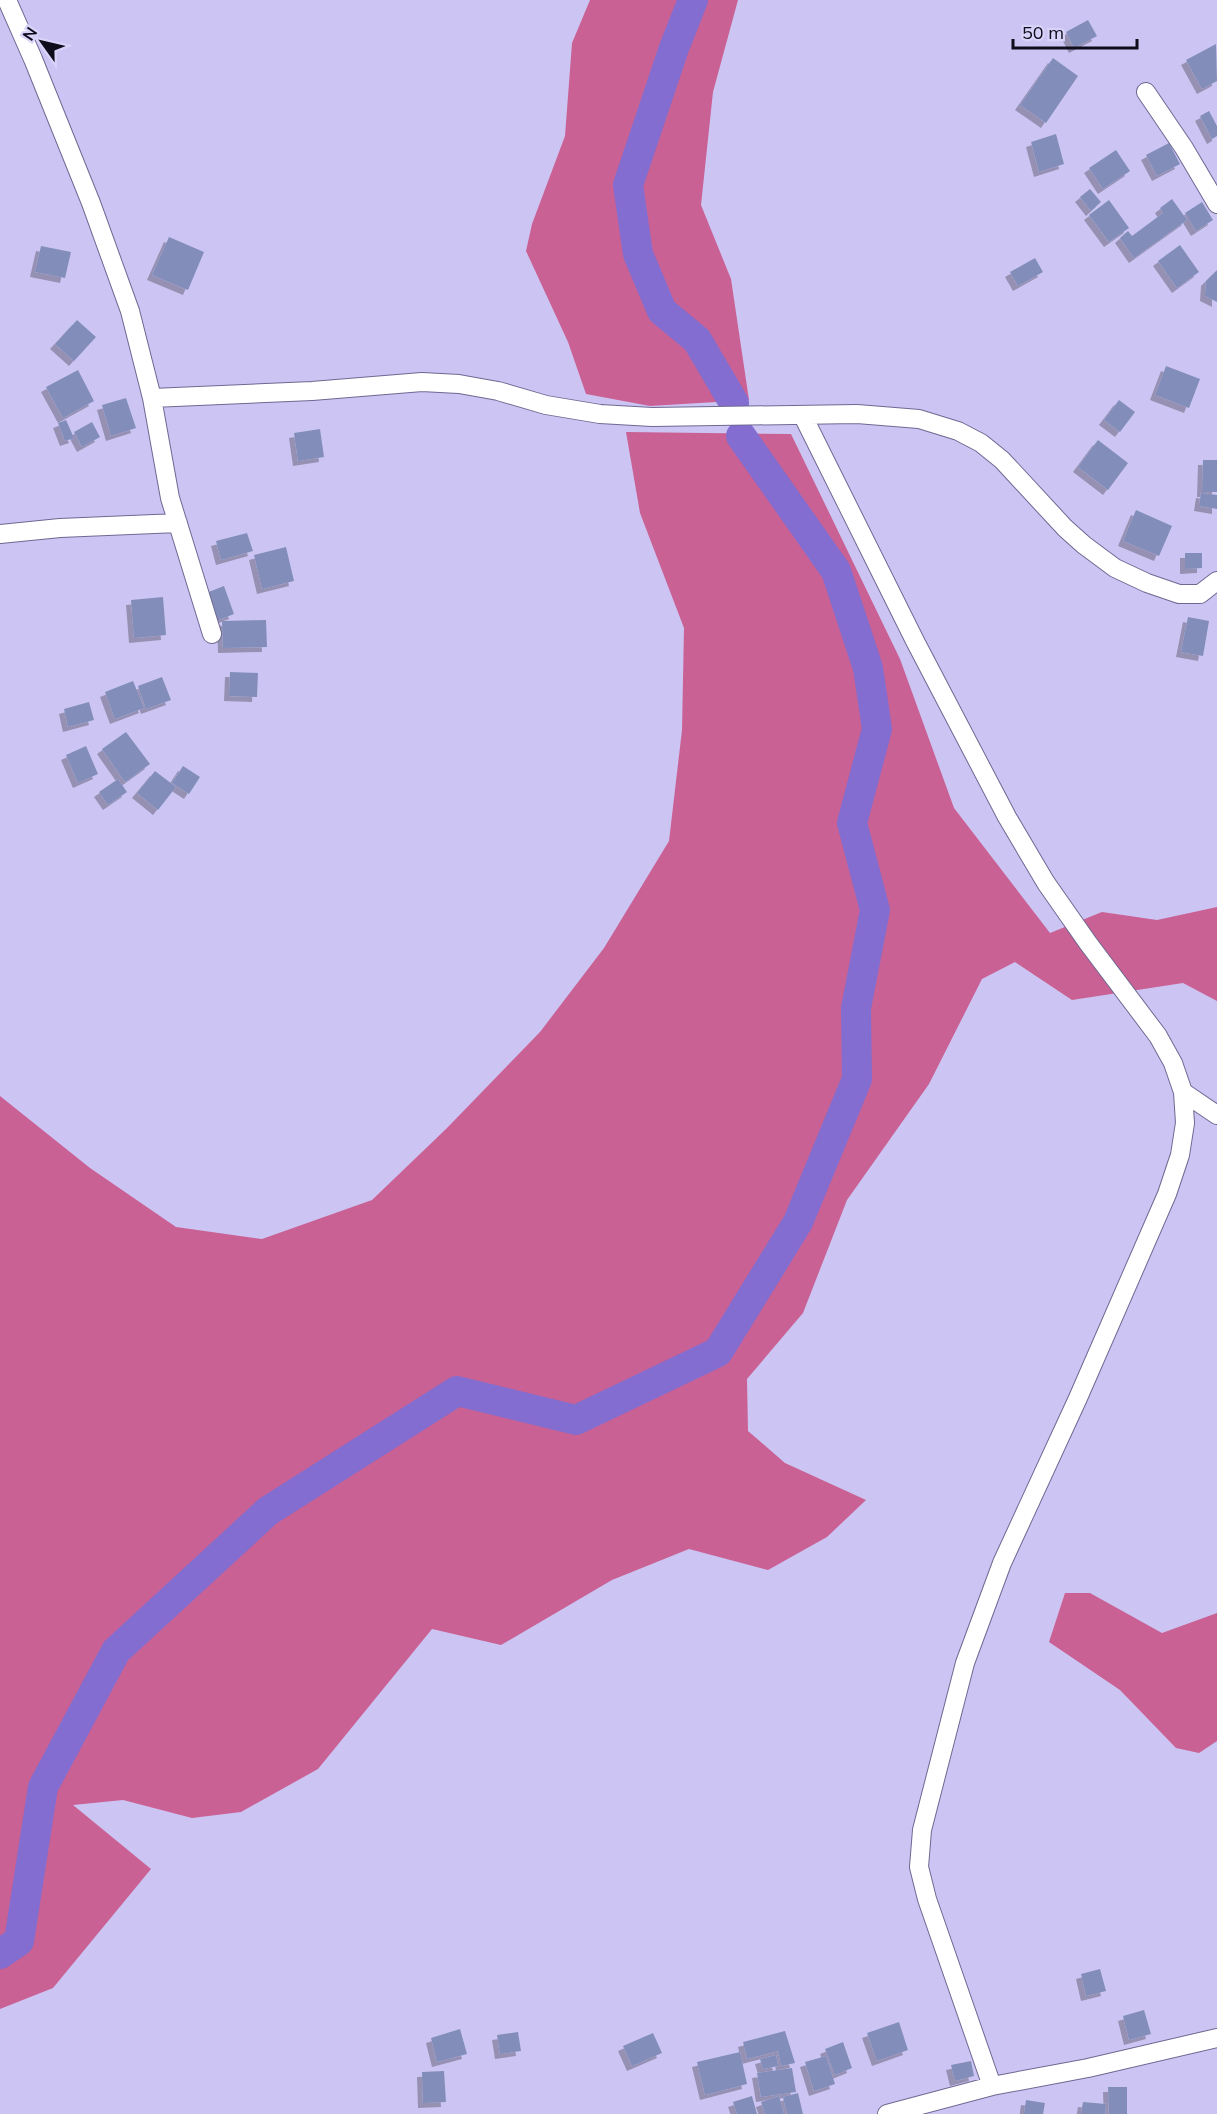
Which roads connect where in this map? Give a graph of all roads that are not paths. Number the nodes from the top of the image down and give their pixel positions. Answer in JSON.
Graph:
{"nodes":[{"id":1,"x":7,"y":0,"type":"edge"},
{"id":2,"x":1146,"y":92,"type":"dead end"},
{"id":3,"x":1217,"y":204,"type":"edge"},
{"id":4,"x":152,"y":398,"type":"junction"},
{"id":5,"x":803,"y":416,"type":"junction"},
{"id":6,"x":178,"y":523,"type":"junction"},
{"id":7,"x":0,"y":534,"type":"edge"},
{"id":8,"x":1217,"y":580,"type":"edge"},
{"id":9,"x":212,"y":634,"type":"dead end"},
{"id":10,"x":1183,"y":1092,"type":"junction"},
{"id":11,"x":1217,"y":1115,"type":"edge"},
{"id":12,"x":1217,"y":2038,"type":"edge"},
{"id":13,"x":992,"y":2086,"type":"junction"},
{"id":14,"x":887,"y":2114,"type":"edge"}],
"edges":[{"from":1,"to":4,"type":"street"},
{"from":2,"to":3,"type":"street"},
{"from":4,"to":5,"type":"street"},
{"from":4,"to":6,"type":"street"},
{"from":5,"to":8,"type":"street"},
{"from":5,"to":10,"type":"street"},
{"from":6,"to":7,"type":"street"},
{"from":6,"to":9,"type":"street"},
{"from":10,"to":11,"type":"street"},
{"from":10,"to":13,"type":"street"},
{"from":12,"to":13,"type":"street"},
{"from":13,"to":14,"type":"street"}]}
